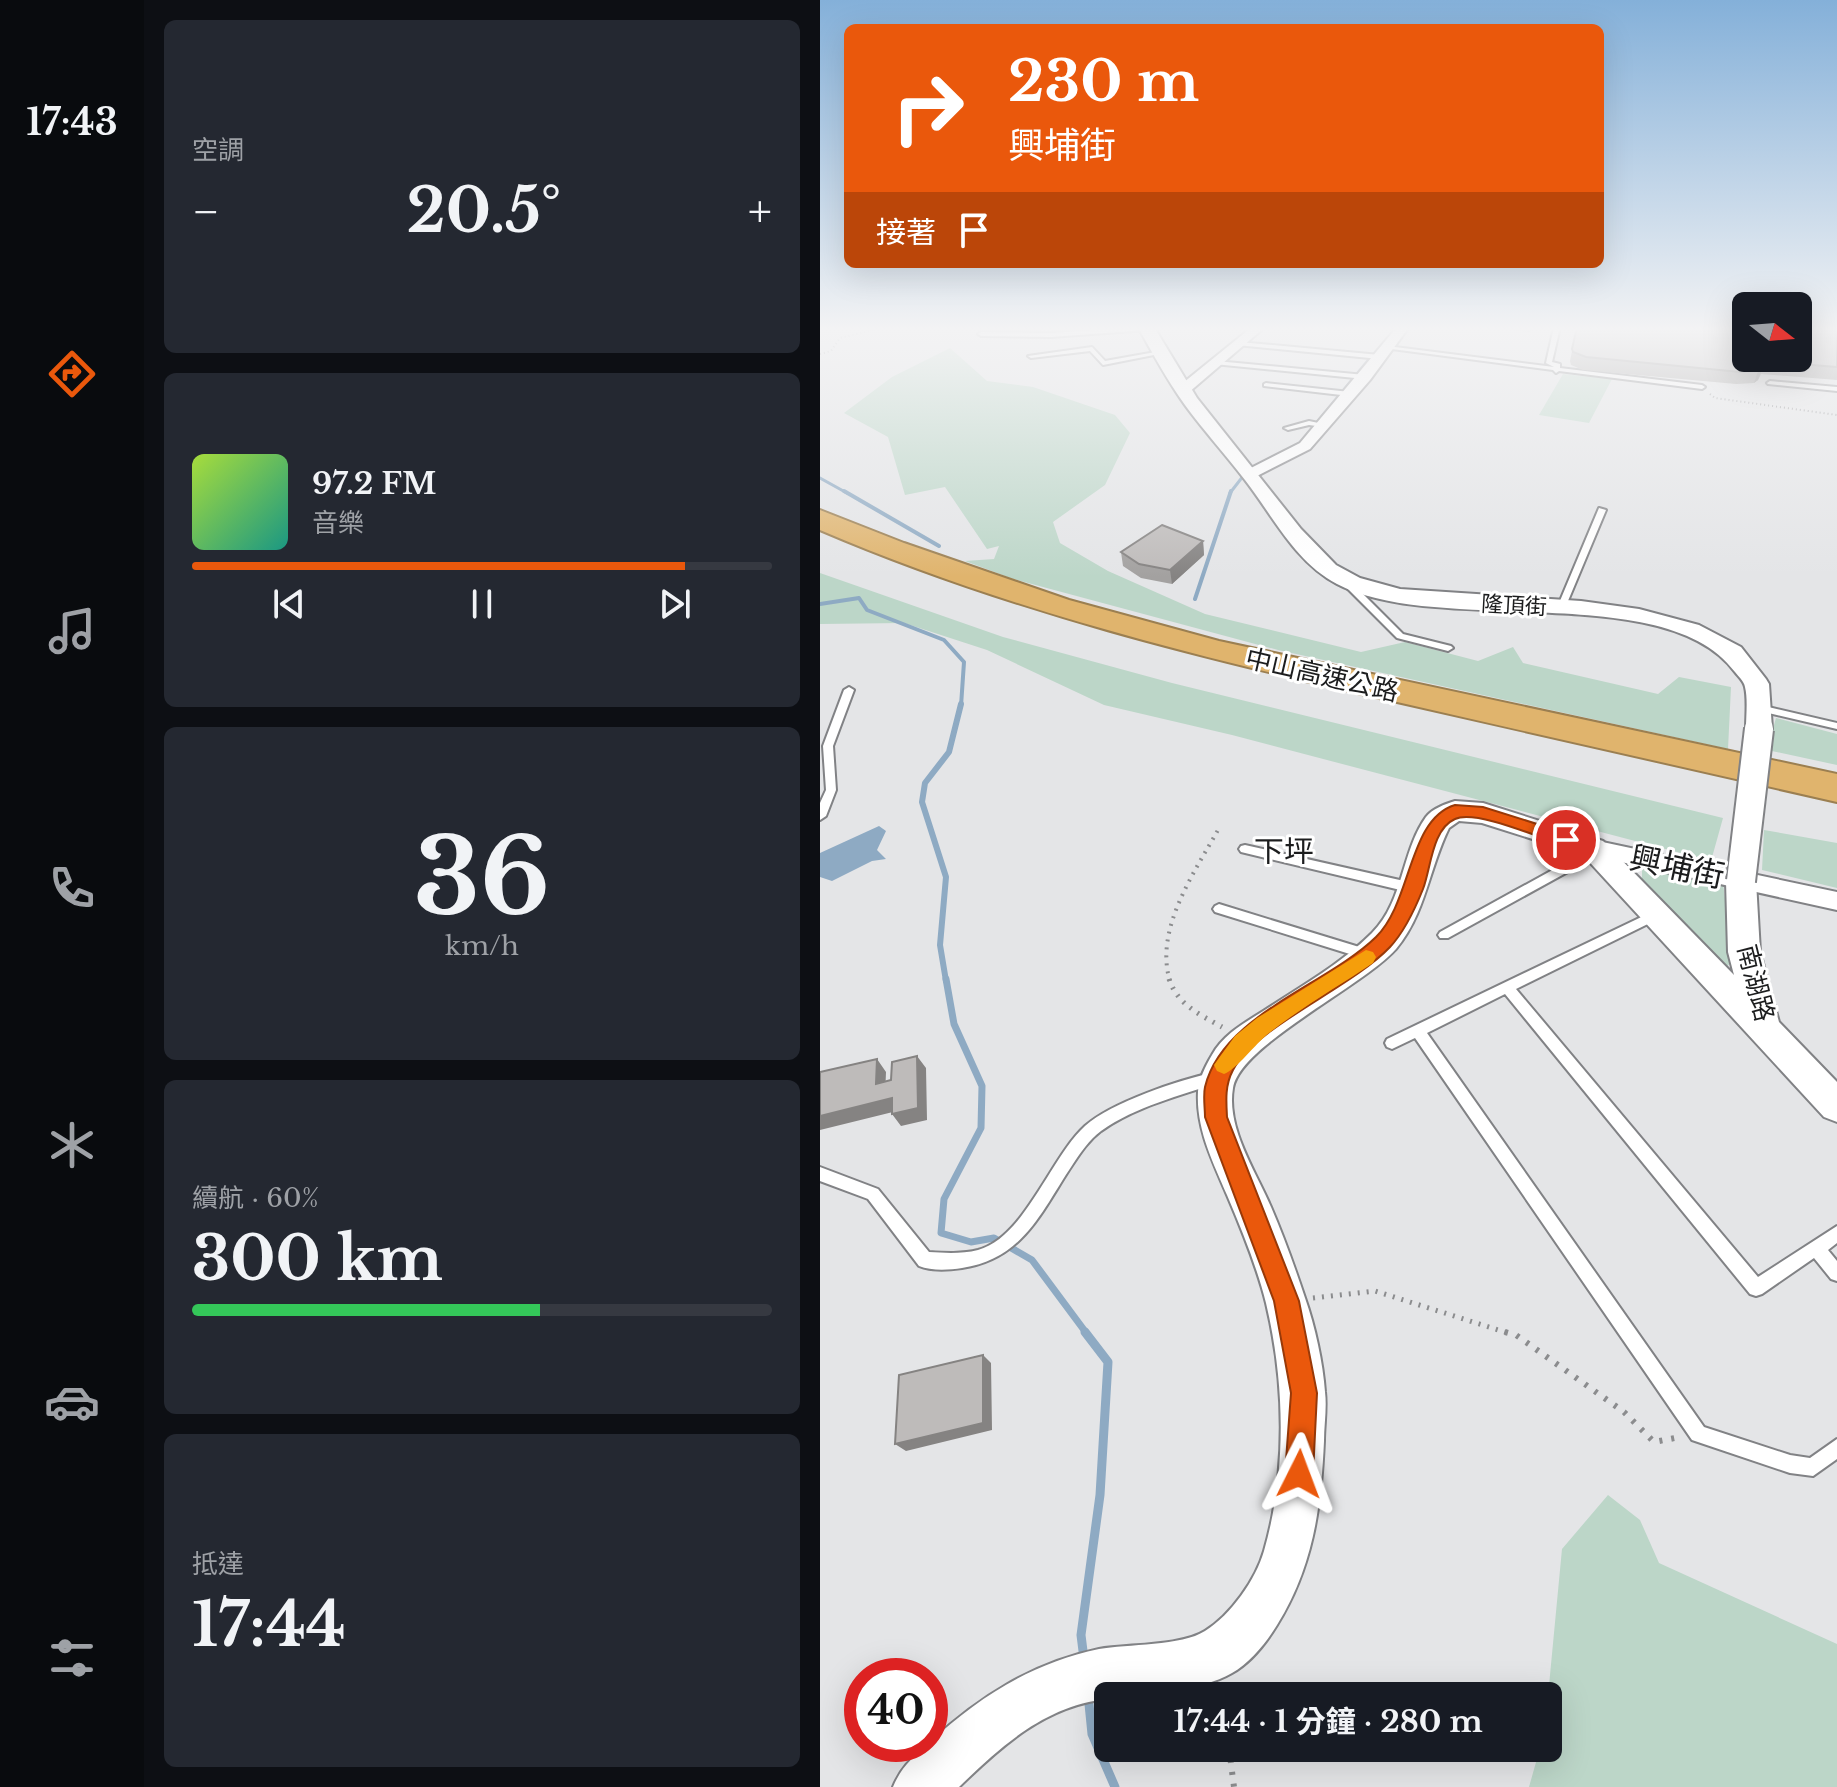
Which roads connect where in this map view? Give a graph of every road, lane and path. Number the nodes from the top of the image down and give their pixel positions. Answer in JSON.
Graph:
{"nodes":[{"id":1,"x":1199,"y":410,"type":"edge"},
{"id":2,"x":1332,"y":410,"type":"edge"},
{"id":3,"x":1804,"y":410,"type":"edge"},
{"id":4,"x":1837,"y":415,"type":"edge"},
{"id":5,"x":1318,"y":424,"type":"junction"},
{"id":6,"x":1288,"y":428,"type":"dead end"},
{"id":7,"x":1247,"y":470,"type":"junction"},
{"id":8,"x":1602,"y":510,"type":"dead end"},
{"id":9,"x":820,"y":519,"type":"edge"},
{"id":10,"x":820,"y":549,"type":"edge"},
{"id":11,"x":1341,"y":577,"type":"junction"},
{"id":12,"x":1561,"y":608,"type":"junction"},
{"id":13,"x":1448,"y":648,"type":"dead end"},
{"id":14,"x":849,"y":690,"type":"dead end"},
{"id":15,"x":1762,"y":719,"type":"junction"},
{"id":16,"x":1837,"y":726,"type":"edge"},
{"id":17,"x":1837,"y":788,"type":"edge"},
{"id":18,"x":820,"y":816,"type":"edge"},
{"id":19,"x":1837,"y":818,"type":"edge"},
{"id":20,"x":1218,"y":830,"type":"dead end"},
{"id":21,"x":1593,"y":848,"type":"junction"},
{"id":22,"x":1245,"y":849,"type":"dead end"},
{"id":23,"x":1741,"y":881,"type":"junction"},
{"id":24,"x":1414,"y":889,"type":"junction"},
{"id":25,"x":1837,"y":901,"type":"edge"},
{"id":26,"x":1219,"y":909,"type":"dead end"},
{"id":27,"x":1656,"y":915,"type":"junction"},
{"id":28,"x":1444,"y":935,"type":"dead end"},
{"id":29,"x":1369,"y":955,"type":"junction"},
{"id":30,"x":1507,"y":987,"type":"junction"},
{"id":31,"x":1764,"y":1027,"type":"junction"},
{"id":32,"x":1418,"y":1031,"type":"junction"},
{"id":33,"x":1242,"y":1043,"type":"junction"},
{"id":34,"x":1392,"y":1043,"type":"dead end"},
{"id":35,"x":1219,"y":1077,"type":"junction"},
{"id":36,"x":1837,"y":1106,"type":"edge"},
{"id":37,"x":820,"y":1174,"type":"edge"},
{"id":38,"x":1837,"y":1234,"type":"edge"},
{"id":39,"x":1816,"y":1248,"type":"junction"},
{"id":40,"x":1837,"y":1273,"type":"edge"},
{"id":41,"x":1286,"y":1301,"type":"junction"},
{"id":42,"x":1698,"y":1434,"type":"junction"},
{"id":43,"x":1837,"y":1448,"type":"edge"},
{"id":44,"x":1231,"y":1762,"type":"edge"},
{"id":45,"x":920,"y":1787,"type":"edge"},
{"id":46,"x":1234,"y":1787,"type":"edge"}],
"edges":[{"from":1,"to":7,"type":"street","name":"隆頂街"},
{"from":2,"to":5,"type":"street"},
{"from":3,"to":4,"type":"path"},
{"from":5,"to":6,"type":"lane"},
{"from":5,"to":7,"type":"street"},
{"from":7,"to":11,"type":"street","name":"隆頂街"},
{"from":8,"to":12,"type":"lane"},
{"from":9,"to":17,"type":"highway","name":"中山高速公路"},
{"from":10,"to":19,"type":"highway","name":"中山高速公路"},
{"from":11,"to":12,"type":"street","name":"隆頂街"},
{"from":11,"to":13,"type":"lane"},
{"from":12,"to":15,"type":"street","name":"隆頂街"},
{"from":14,"to":18,"type":"lane"},
{"from":15,"to":16,"type":"lane"},
{"from":15,"to":23,"type":"street","name":"南湖路","bridge":true},
{"from":20,"to":33,"type":"path"},
{"from":21,"to":23,"type":"street","name":"興埔街"},
{"from":21,"to":24,"type":"street","name":"興埔街"},
{"from":21,"to":27,"type":"street"},
{"from":21,"to":28,"type":"lane"},
{"from":22,"to":24,"type":"lane"},
{"from":23,"to":25,"type":"street","name":"興埔街"},
{"from":23,"to":31,"type":"street","name":"南湖路"},
{"from":24,"to":29,"type":"street","name":"興埔街"},
{"from":26,"to":29,"type":"lane"},
{"from":27,"to":30,"type":"lane"},
{"from":27,"to":31,"type":"street"},
{"from":29,"to":33,"type":"street","name":"興埔街"},
{"from":30,"to":32,"type":"lane"},
{"from":30,"to":39,"type":"lane"},
{"from":31,"to":36,"type":"street","name":"南湖路"},
{"from":32,"to":34,"type":"lane"},
{"from":32,"to":42,"type":"lane"},
{"from":33,"to":35,"type":"street","name":"興埔街"},
{"from":35,"to":37,"type":"lane"},
{"from":35,"to":41,"type":"street","name":"興埔街"},
{"from":38,"to":39,"type":"lane"},
{"from":39,"to":40,"type":"lane"},
{"from":41,"to":42,"type":"path"},
{"from":41,"to":45,"type":"street","name":"興埔街"},
{"from":42,"to":43,"type":"lane"},
{"from":44,"to":46,"type":"path"}]}
